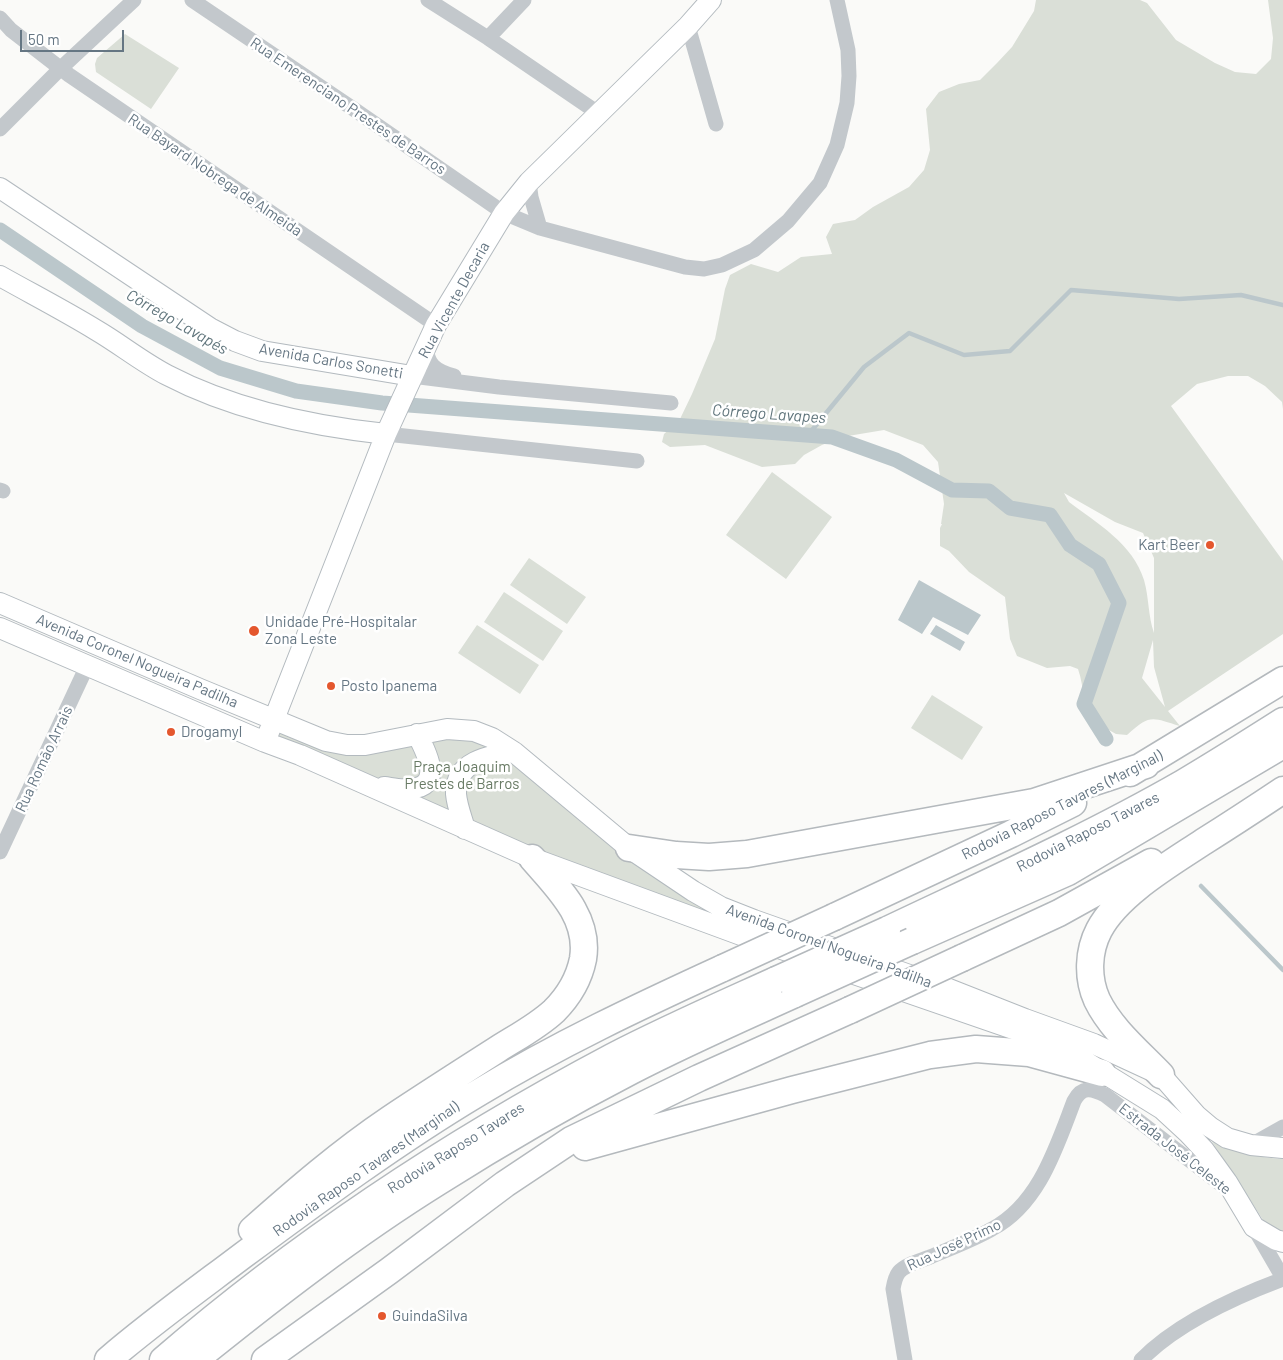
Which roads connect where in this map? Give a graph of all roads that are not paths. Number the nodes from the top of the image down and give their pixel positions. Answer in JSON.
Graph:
{"nodes":[{"id":1,"x":134,"y":0,"type":"edge"},
{"id":2,"x":192,"y":0,"type":"edge"},
{"id":3,"x":428,"y":0,"type":"edge"},
{"id":4,"x":524,"y":0,"type":"edge"},
{"id":5,"x":711,"y":0,"type":"edge"},
{"id":6,"x":837,"y":0,"type":"edge"},
{"id":7,"x":0,"y":18,"type":"edge"},
{"id":8,"x":688,"y":26,"type":"junction"},
{"id":9,"x":488,"y":38,"type":"junction"},
{"id":10,"x":60,"y":69,"type":"junction"},
{"id":11,"x":598,"y":113,"type":"junction"},
{"id":12,"x":716,"y":124,"type":"dead end"},
{"id":13,"x":0,"y":129,"type":"edge"},
{"id":14,"x":529,"y":182,"type":"junction"},
{"id":15,"x":0,"y":188,"type":"edge"},
{"id":16,"x":504,"y":213,"type":"junction"},
{"id":17,"x":540,"y":228,"type":"junction"},
{"id":18,"x":0,"y":276,"type":"edge"},
{"id":19,"x":436,"y":325,"type":"junction"},
{"id":20,"x":427,"y":344,"type":"junction"},
{"id":21,"x":409,"y":382,"type":"junction"},
{"id":22,"x":499,"y":387,"type":"junction"},
{"id":23,"x":671,"y":403,"type":"dead end"},
{"id":24,"x":346,"y":428,"type":"junction"},
{"id":25,"x":389,"y":429,"type":"junction"},
{"id":26,"x":638,"y":461,"type":"dead end"},
{"id":27,"x":373,"y":467,"type":"junction"},
{"id":28,"x":0,"y":603,"type":"edge"},
{"id":29,"x":0,"y":628,"type":"edge"},
{"id":30,"x":87,"y":666,"type":"junction"},
{"id":31,"x":1283,"y":680,"type":"edge"},
{"id":32,"x":274,"y":720,"type":"junction"},
{"id":33,"x":1283,"y":721,"type":"edge"},
{"id":34,"x":417,"y":734,"type":"junction"},
{"id":35,"x":265,"y":742,"type":"junction"},
{"id":36,"x":1283,"y":745,"type":"edge"},
{"id":37,"x":514,"y":752,"type":"junction"},
{"id":38,"x":1146,"y":765,"type":"junction"},
{"id":39,"x":1283,"y":784,"type":"edge"},
{"id":40,"x":371,"y":786,"type":"junction"},
{"id":41,"x":1283,"y":790,"type":"edge"},
{"id":42,"x":465,"y":829,"type":"junction"},
{"id":43,"x":629,"y":848,"type":"junction"},
{"id":44,"x":0,"y":852,"type":"edge"},
{"id":45,"x":532,"y":858,"type":"junction"},
{"id":46,"x":786,"y":987,"type":"junction"},
{"id":47,"x":1161,"y":1075,"type":"junction"},
{"id":48,"x":1093,"y":1081,"type":"junction"},
{"id":49,"x":1283,"y":1127,"type":"edge"},
{"id":50,"x":1251,"y":1145,"type":"junction"},
{"id":51,"x":1283,"y":1148,"type":"edge"},
{"id":52,"x":505,"y":1184,"type":"junction"},
{"id":53,"x":1254,"y":1227,"type":"junction"},
{"id":54,"x":1283,"y":1242,"type":"edge"},
{"id":55,"x":1283,"y":1278,"type":"edge"},
{"id":56,"x":134,"y":1337,"type":"junction"},
{"id":57,"x":108,"y":1360,"type":"edge"},
{"id":58,"x":163,"y":1360,"type":"edge"},
{"id":59,"x":195,"y":1360,"type":"edge"},
{"id":60,"x":266,"y":1360,"type":"edge"},
{"id":61,"x":905,"y":1360,"type":"edge"},
{"id":62,"x":1141,"y":1360,"type":"edge"}],
"edges":[{"from":1,"to":10,"type":"street"},
{"from":2,"to":16,"type":"street","name":"Rua Emerenciano Prestes de Barros"},
{"from":3,"to":9,"type":"street"},
{"from":4,"to":9,"type":"street"},
{"from":5,"to":8,"type":"main road","name":"Rua Vicente Decaria"},
{"from":6,"to":17,"type":"street","name":"Rua Emerenciano Prestes de Barros"},
{"from":7,"to":10,"type":"street","name":"Rua Bayard Nobrega de Almeida"},
{"from":8,"to":11,"type":"main road","name":"Rua Vicente Decaria"},
{"from":8,"to":12,"type":"street"},
{"from":9,"to":11,"type":"street"},
{"from":10,"to":13,"type":"street"},
{"from":10,"to":19,"type":"street","name":"Rua Bayard Nobrega de Almeida"},
{"from":11,"to":14,"type":"main road","name":"Rua Vicente Decaria"},
{"from":14,"to":16,"type":"main road","name":"Rua Vicente Decaria"},
{"from":14,"to":17,"type":"street"},
{"from":15,"to":21,"type":"main road","name":"Avenida Carlos Sonetti"},
{"from":16,"to":17,"type":"street","name":"Rua Emerenciano Prestes de Barros"},
{"from":16,"to":19,"type":"main road","name":"Rua Vicente Decaria"},
{"from":18,"to":24,"type":"main road"},
{"from":19,"to":20,"type":"main road","name":"Rua Vicente Decaria"},
{"from":20,"to":21,"type":"main road","name":"Rua Vicente Decaria"},
{"from":20,"to":22,"type":"street","name":"Avenida Carlos Sonetti"},
{"from":21,"to":22,"type":"street","name":"Avenida Carlos Sonetti"},
{"from":21,"to":25,"type":"main road","name":"Rua Vicente Decaria"},
{"from":22,"to":23,"type":"street","name":"Avenida Carlos Sonetti"},
{"from":24,"to":25,"type":"main road"},
{"from":24,"to":27,"type":"main road"},
{"from":25,"to":26,"type":"street"},
{"from":25,"to":27,"type":"main road","name":"Rua Vicente Decaria"},
{"from":27,"to":32,"type":"main road","name":"Rua Vicente Decaria"},
{"from":28,"to":32,"type":"main road","name":"Avenida Coronel Nogueira Padilha"},
{"from":29,"to":30,"type":"main road","name":"Avenida Coronel Nogueira Padilha"},
{"from":30,"to":35,"type":"main road","name":"Avenida Coronel Nogueira Padilha"},
{"from":30,"to":44,"type":"street","name":"Rua Romão Arrais"},
{"from":31,"to":38,"type":"highway","name":"Rodovia Raposo Tavares (Marginal)"},
{"from":32,"to":34,"type":"main road","name":"Avenida Coronel Nogueira Padilha"},
{"from":32,"to":35,"type":"main road"},
{"from":33,"to":46,"type":"highway","name":"Rodovia Raposo Tavares","bridge":true},
{"from":34,"to":37,"type":"main road","name":"Avenida Coronel Nogueira Padilha"},
{"from":34,"to":40,"type":"main road"},
{"from":35,"to":40,"type":"main road","name":"Avenida Coronel Nogueira Padilha"},
{"from":36,"to":46,"type":"highway","name":"Rodovia Raposo Tavares","bridge":true},
{"from":37,"to":42,"type":"main road"},
{"from":37,"to":43,"type":"main road","name":"Avenida Coronel Nogueira Padilha"},
{"from":38,"to":43,"type":"highway"},
{"from":38,"to":56,"type":"highway","name":"Rodovia Raposo Tavares (Marginal)","bridge":true},
{"from":39,"to":52,"type":"highway","bridge":true},
{"from":40,"to":42,"type":"main road","name":"Avenida Coronel Nogueira Padilha"},
{"from":41,"to":47,"type":"highway"},
{"from":42,"to":45,"type":"main road","name":"Avenida Coronel Nogueira Padilha"},
{"from":43,"to":47,"type":"main road","name":"Avenida Coronel Nogueira Padilha"},
{"from":45,"to":48,"type":"main road","name":"Avenida Coronel Nogueira Padilha"},
{"from":45,"to":56,"type":"highway"},
{"from":46,"to":58,"type":"highway","name":"Rodovia Raposo Tavares"},
{"from":46,"to":59,"type":"highway","name":"Rodovia Raposo Tavares"},
{"from":47,"to":50,"type":"main road"},
{"from":48,"to":52,"type":"highway"},
{"from":48,"to":53,"type":"main road","name":"Estrada José Celeste"},
{"from":48,"to":61,"type":"street","name":"Rua José Primo"},
{"from":49,"to":50,"type":"street"},
{"from":50,"to":51,"type":"main road"},
{"from":52,"to":60,"type":"highway"},
{"from":53,"to":54,"type":"main road"},
{"from":53,"to":55,"type":"street"},
{"from":55,"to":62,"type":"street"},
{"from":56,"to":57,"type":"highway","name":"Rodovia Raposo Tavares (Marginal)"}]}
